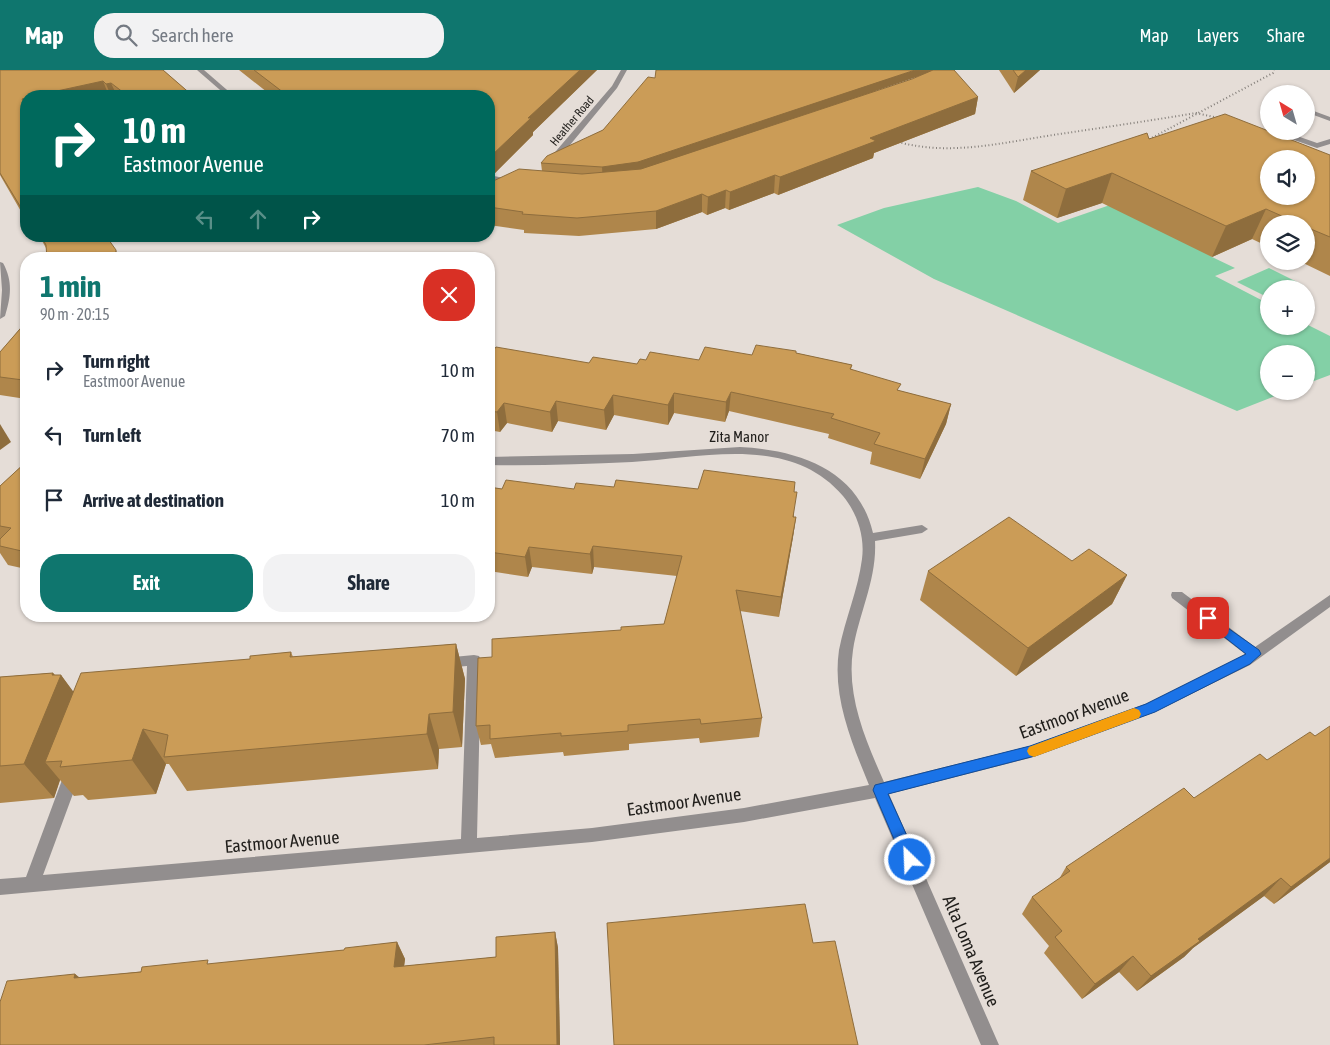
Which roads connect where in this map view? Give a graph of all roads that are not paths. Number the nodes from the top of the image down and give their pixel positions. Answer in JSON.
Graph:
{"nodes":[{"id":1,"x":200,"y":70,"type":"edge"},
{"id":2,"x":624,"y":70,"type":"edge"},
{"id":3,"x":224,"y":90,"type":"edge"},
{"id":4,"x":1315,"y":113,"type":"edge"},
{"id":5,"x":1330,"y":119,"type":"edge"},
{"id":6,"x":1251,"y":132,"type":"edge"},
{"id":7,"x":1260,"y":132,"type":"edge"},
{"id":8,"x":1300,"y":140,"type":"edge"},
{"id":9,"x":1330,"y":141,"type":"edge"},
{"id":10,"x":546,"y":169,"type":"edge"},
{"id":11,"x":495,"y":179,"type":"edge"},
{"id":12,"x":524,"y":182,"type":"edge"},
{"id":13,"x":0,"y":265,"type":"edge"},
{"id":14,"x":0,"y":316,"type":"edge"},
{"id":15,"x":495,"y":461,"type":"edge"},
{"id":16,"x":922,"y":530,"type":"dead end"},
{"id":17,"x":868,"y":538,"type":"junction"},
{"id":18,"x":1177,"y":595,"type":"dead end"},
{"id":19,"x":1330,"y":600,"type":"edge"},
{"id":20,"x":1254,"y":654,"type":"junction"},
{"id":21,"x":426,"y":664,"type":"edge"},
{"id":22,"x":79,"y":758,"type":"edge"},
{"id":23,"x":880,"y":790,"type":"junction"},
{"id":24,"x":469,"y":845,"type":"junction"},
{"id":25,"x":32,"y":884,"type":"junction"},
{"id":26,"x":0,"y":887,"type":"edge"},
{"id":27,"x":990,"y":1045,"type":"edge"}],
"edges":[{"from":1,"to":3,"type":"street"},
{"from":2,"to":10,"type":"street","name":"Heather Road"},
{"from":4,"to":5,"type":"street"},
{"from":6,"to":7,"type":"street"},
{"from":8,"to":9,"type":"street"},
{"from":11,"to":12,"type":"street"},
{"from":13,"to":14,"type":"street"},
{"from":15,"to":17,"type":"street","name":"Zita Manor"},
{"from":16,"to":17,"type":"street"},
{"from":17,"to":23,"type":"street","name":"Zita Manor"},
{"from":18,"to":20,"type":"street"},
{"from":19,"to":20,"type":"street","name":"Eastmoor Avenue"},
{"from":20,"to":23,"type":"street","name":"Eastmoor Avenue"},
{"from":21,"to":24,"type":"street"},
{"from":22,"to":25,"type":"street"},
{"from":23,"to":24,"type":"street","name":"Eastmoor Avenue"},
{"from":23,"to":27,"type":"street","name":"Alta Loma Avenue"},
{"from":24,"to":25,"type":"street","name":"Eastmoor Avenue"},
{"from":25,"to":26,"type":"street","name":"Eastmoor Avenue"}]}
